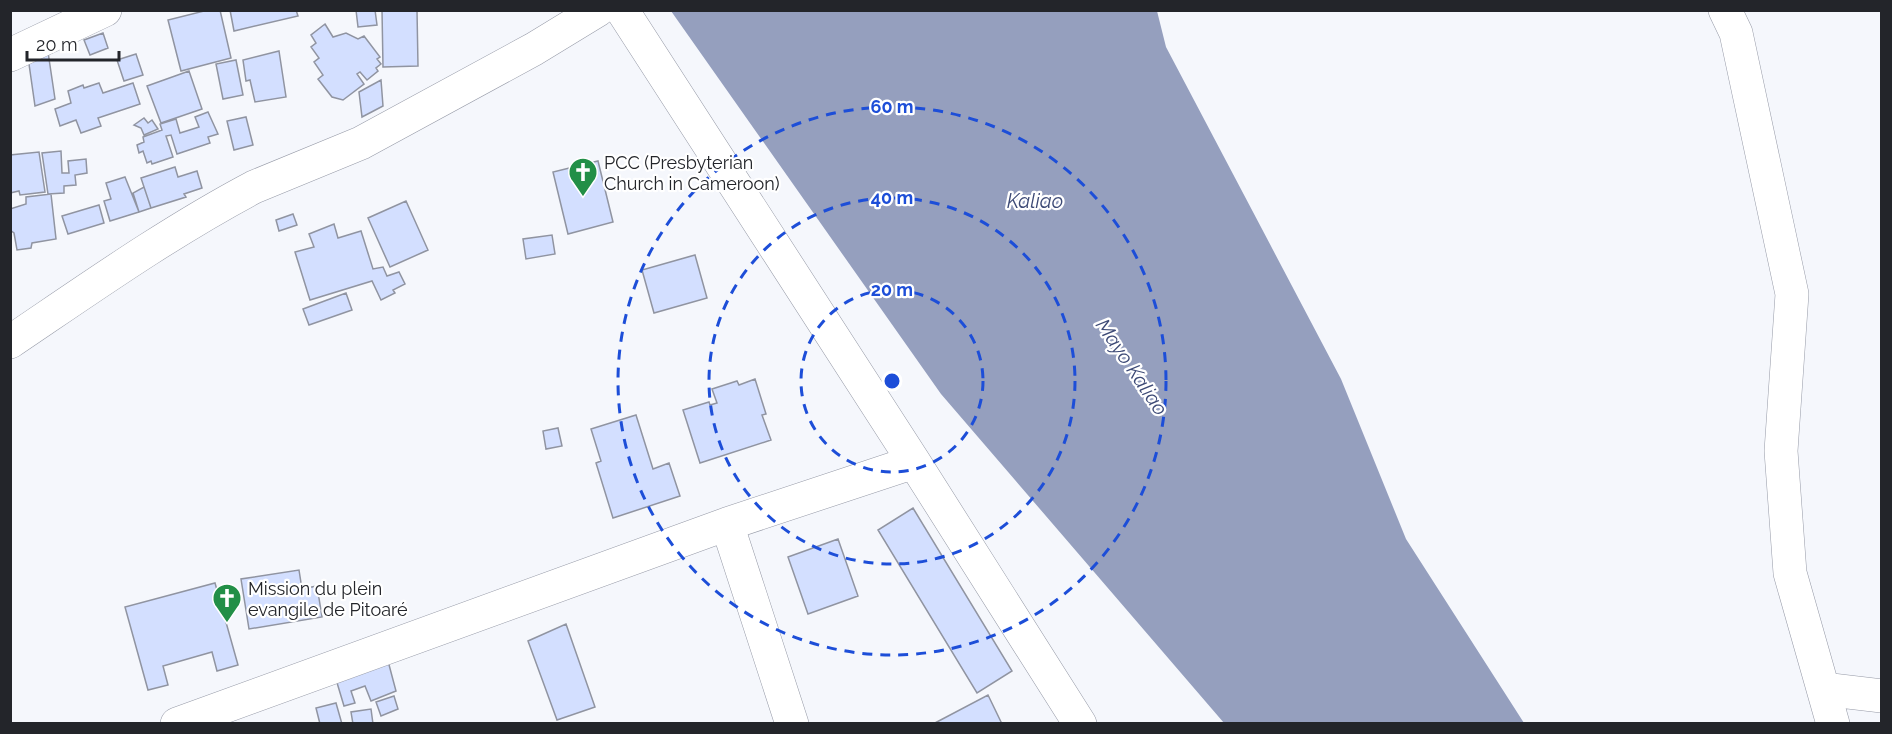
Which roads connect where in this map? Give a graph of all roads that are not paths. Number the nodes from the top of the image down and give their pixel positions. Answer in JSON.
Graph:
{"nodes":[{"id":1,"x":105,"y":10,"type":"edge"},
{"id":2,"x":598,"y":10,"type":"edge"},
{"id":3,"x":622,"y":10,"type":"edge"},
{"id":4,"x":1725,"y":10,"type":"edge"},
{"id":5,"x":10,"y":55,"type":"edge"},
{"id":6,"x":10,"y":342,"type":"edge"},
{"id":7,"x":914,"y":462,"type":"junction"},
{"id":8,"x":727,"y":524,"type":"junction"},
{"id":9,"x":1823,"y":689,"type":"junction"},
{"id":10,"x":1881,"y":696,"type":"edge"},
{"id":11,"x":177,"y":723,"type":"edge"},
{"id":12,"x":792,"y":723,"type":"edge"},
{"id":13,"x":1080,"y":723,"type":"edge"},
{"id":14,"x":1833,"y":723,"type":"edge"}],
"edges":[{"from":1,"to":5,"type":"street"},
{"from":2,"to":6,"type":"street"},
{"from":3,"to":7,"type":"street"},
{"from":4,"to":9,"type":"street"},
{"from":7,"to":8,"type":"street"},
{"from":7,"to":13,"type":"street"},
{"from":8,"to":11,"type":"street"},
{"from":8,"to":12,"type":"street"},
{"from":9,"to":10,"type":"street"},
{"from":9,"to":14,"type":"street"}]}
